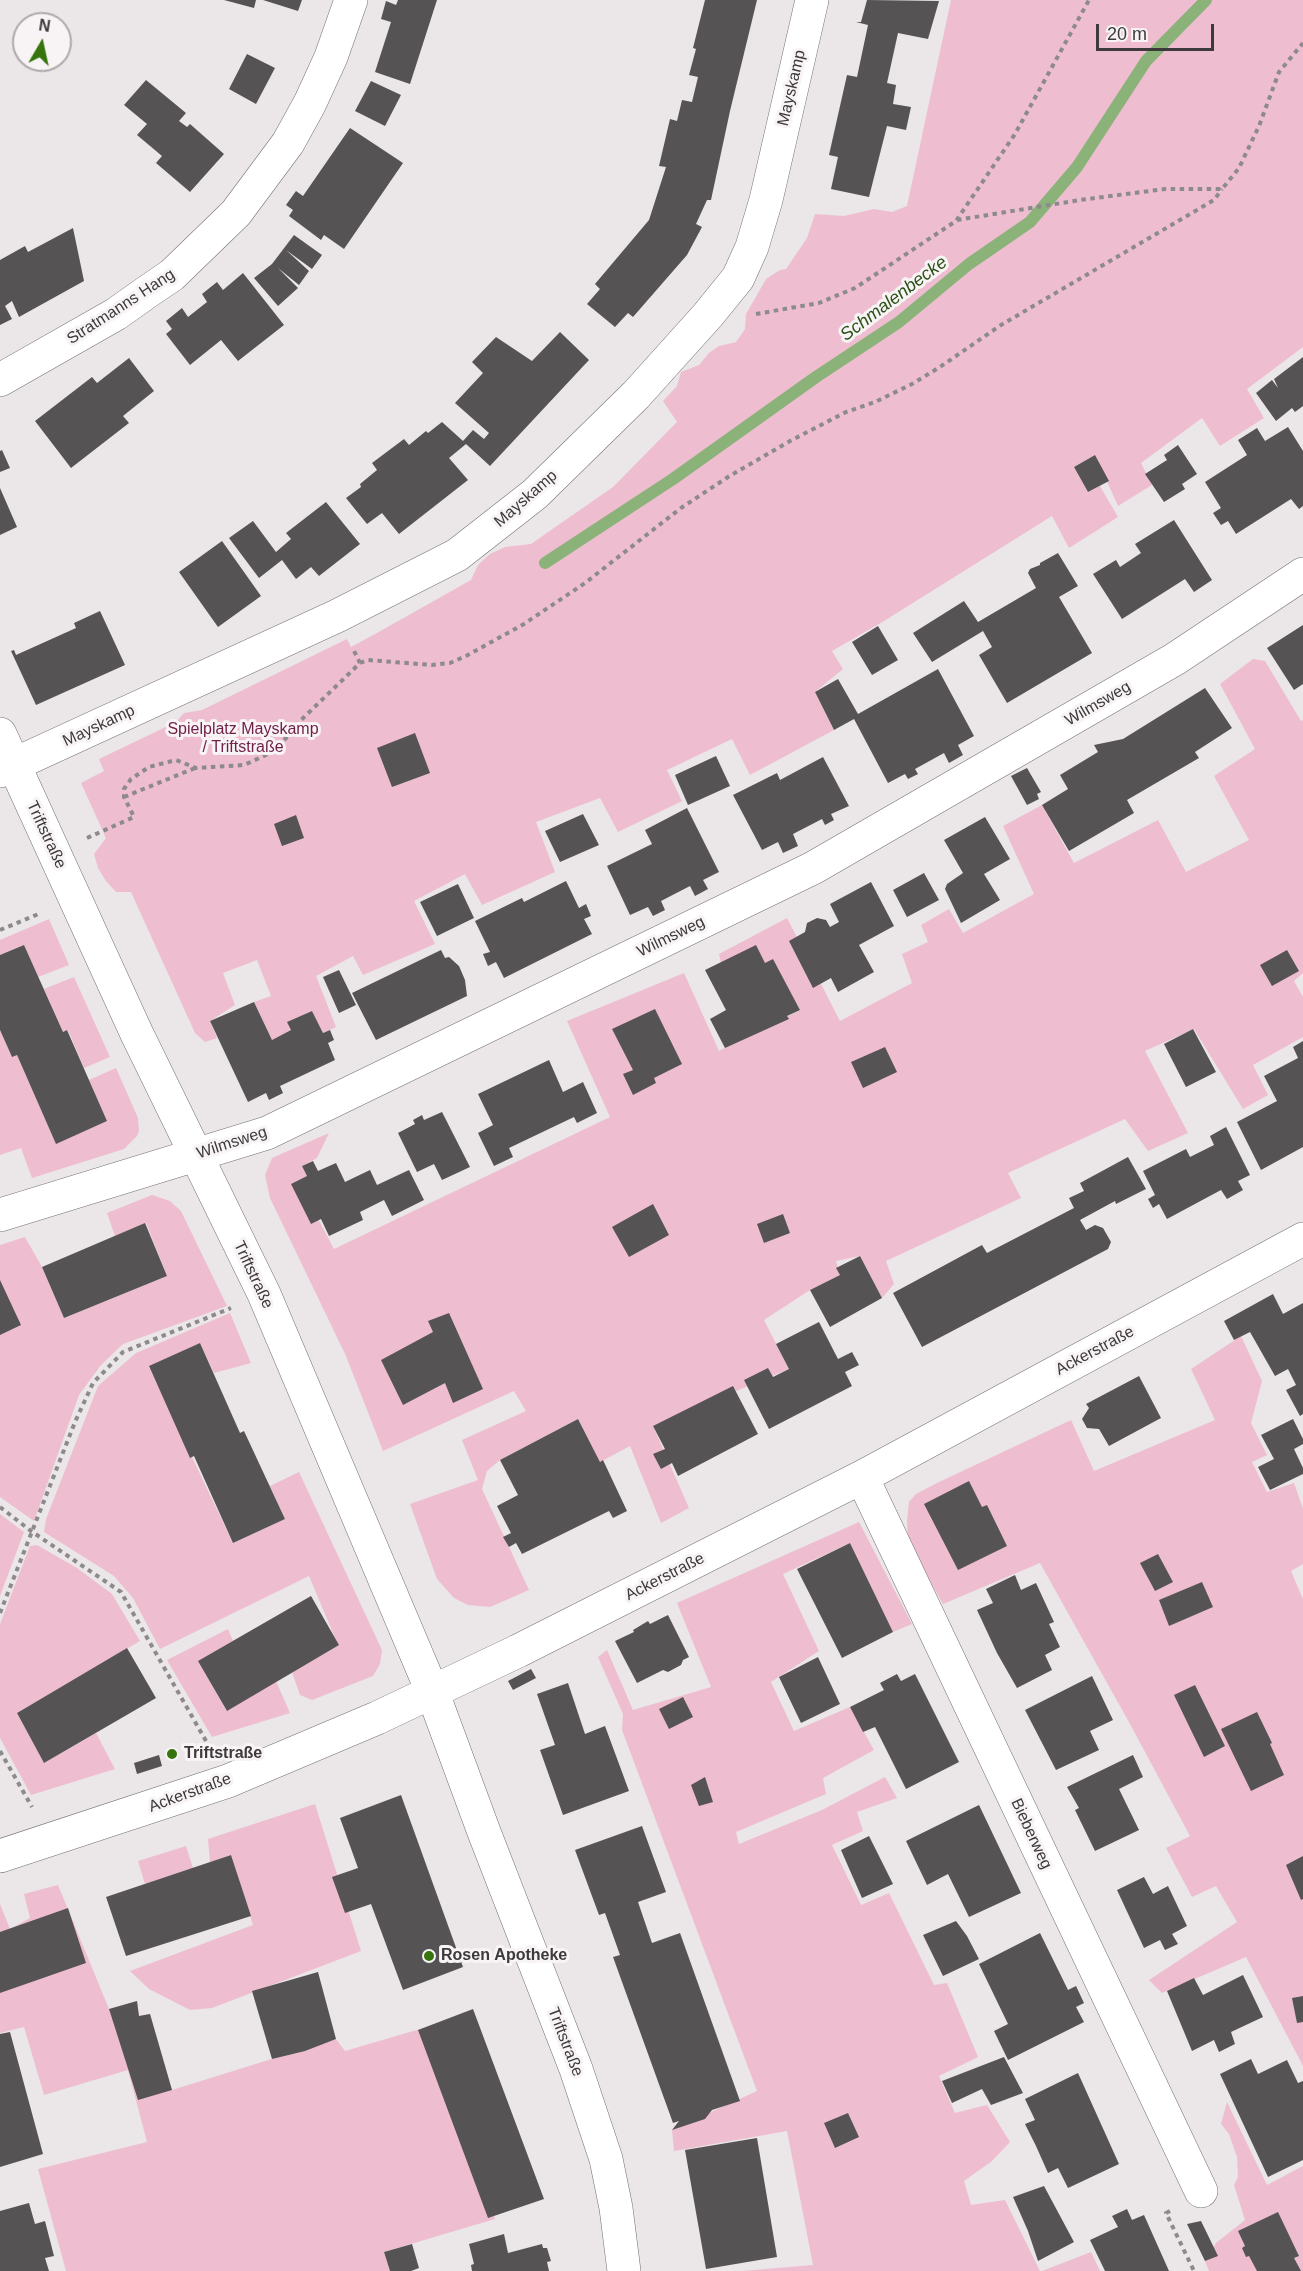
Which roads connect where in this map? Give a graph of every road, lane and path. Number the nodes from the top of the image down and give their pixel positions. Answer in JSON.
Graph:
{"nodes":[{"id":1,"x":351,"y":0,"type":"edge"},
{"id":2,"x":813,"y":0,"type":"edge"},
{"id":3,"x":1089,"y":0,"type":"edge"},
{"id":4,"x":1303,"y":43,"type":"edge"},
{"id":5,"x":1222,"y":189,"type":"junction"},
{"id":6,"x":956,"y":220,"type":"junction"},
{"id":7,"x":708,"y":315,"type":"junction"},
{"id":8,"x":0,"y":380,"type":"edge"},
{"id":9,"x":1303,"y":574,"type":"edge"},
{"id":10,"x":337,"y":616,"type":"junction"},
{"id":11,"x":360,"y":663,"type":"junction"},
{"id":12,"x":0,"y":734,"type":"edge"},
{"id":13,"x":7,"y":768,"type":"edge"},
{"id":14,"x":196,"y":768,"type":"junction"},
{"id":15,"x":124,"y":797,"type":"junction"},
{"id":16,"x":55,"y":853,"type":"junction"},
{"id":17,"x":75,"y":898,"type":"junction"},
{"id":18,"x":0,"y":930,"type":"edge"},
{"id":19,"x":196,"y":1155,"type":"junction"},
{"id":20,"x":0,"y":1215,"type":"edge"},
{"id":21,"x":1303,"y":1239,"type":"edge"},
{"id":22,"x":264,"y":1294,"type":"junction"},
{"id":23,"x":862,"y":1477,"type":"junction"},
{"id":24,"x":0,"y":1507,"type":"edge"},
{"id":25,"x":31,"y":1531,"type":"junction"},
{"id":26,"x":0,"y":1613,"type":"edge"},
{"id":27,"x":432,"y":1691,"type":"junction"},
{"id":28,"x":0,"y":1752,"type":"edge"},
{"id":29,"x":228,"y":1781,"type":"junction"},
{"id":30,"x":50,"y":1839,"type":"junction"},
{"id":31,"x":0,"y":1856,"type":"edge"},
{"id":32,"x":1201,"y":2191,"type":"joint"},
{"id":33,"x":624,"y":2271,"type":"edge"},
{"id":34,"x":1194,"y":2271,"type":"edge"}],
"edges":[{"from":1,"to":8,"type":"street","name":"Stratmanns Hang"},
{"from":2,"to":7,"type":"street","name":"Mayskamp"},
{"from":3,"to":6,"type":"path"},
{"from":4,"to":5,"type":"path"},
{"from":5,"to":6,"type":"path"},
{"from":5,"to":11,"type":"path"},
{"from":6,"to":7,"type":"path"},
{"from":7,"to":10,"type":"street","name":"Mayskamp"},
{"from":9,"to":19,"type":"street","name":"Wilmsweg"},
{"from":10,"to":11,"type":"path"},
{"from":10,"to":13,"type":"street","name":"Mayskamp"},
{"from":11,"to":14,"type":"path"},
{"from":12,"to":13,"type":"street","name":"Triftstraße"},
{"from":13,"to":16,"type":"street","name":"Triftstraße"},
{"from":14,"to":15,"type":"path"},
{"from":14,"to":15,"type":"path"},
{"from":15,"to":16,"type":"path"},
{"from":16,"to":17,"type":"street","name":"Triftstraße"},
{"from":17,"to":18,"type":"path"},
{"from":17,"to":19,"type":"street","name":"Triftstraße"},
{"from":19,"to":20,"type":"street","name":"Wilmsweg"},
{"from":19,"to":22,"type":"street","name":"Triftstraße"},
{"from":21,"to":23,"type":"street","name":"Ackerstraße"},
{"from":22,"to":25,"type":"path"},
{"from":22,"to":27,"type":"street","name":"Triftstraße"},
{"from":23,"to":27,"type":"street","name":"Ackerstraße"},
{"from":23,"to":32,"type":"street","name":"Bieberweg"},
{"from":24,"to":25,"type":"path"},
{"from":25,"to":26,"type":"path"},
{"from":25,"to":29,"type":"path"},
{"from":27,"to":29,"type":"street","name":"Ackerstraße"},
{"from":27,"to":33,"type":"street","name":"Triftstraße"},
{"from":28,"to":30,"type":"path"},
{"from":29,"to":30,"type":"street","name":"Ackerstraße"},
{"from":30,"to":31,"type":"street","name":"Ackerstraße"},
{"from":32,"to":34,"type":"path"}]}
